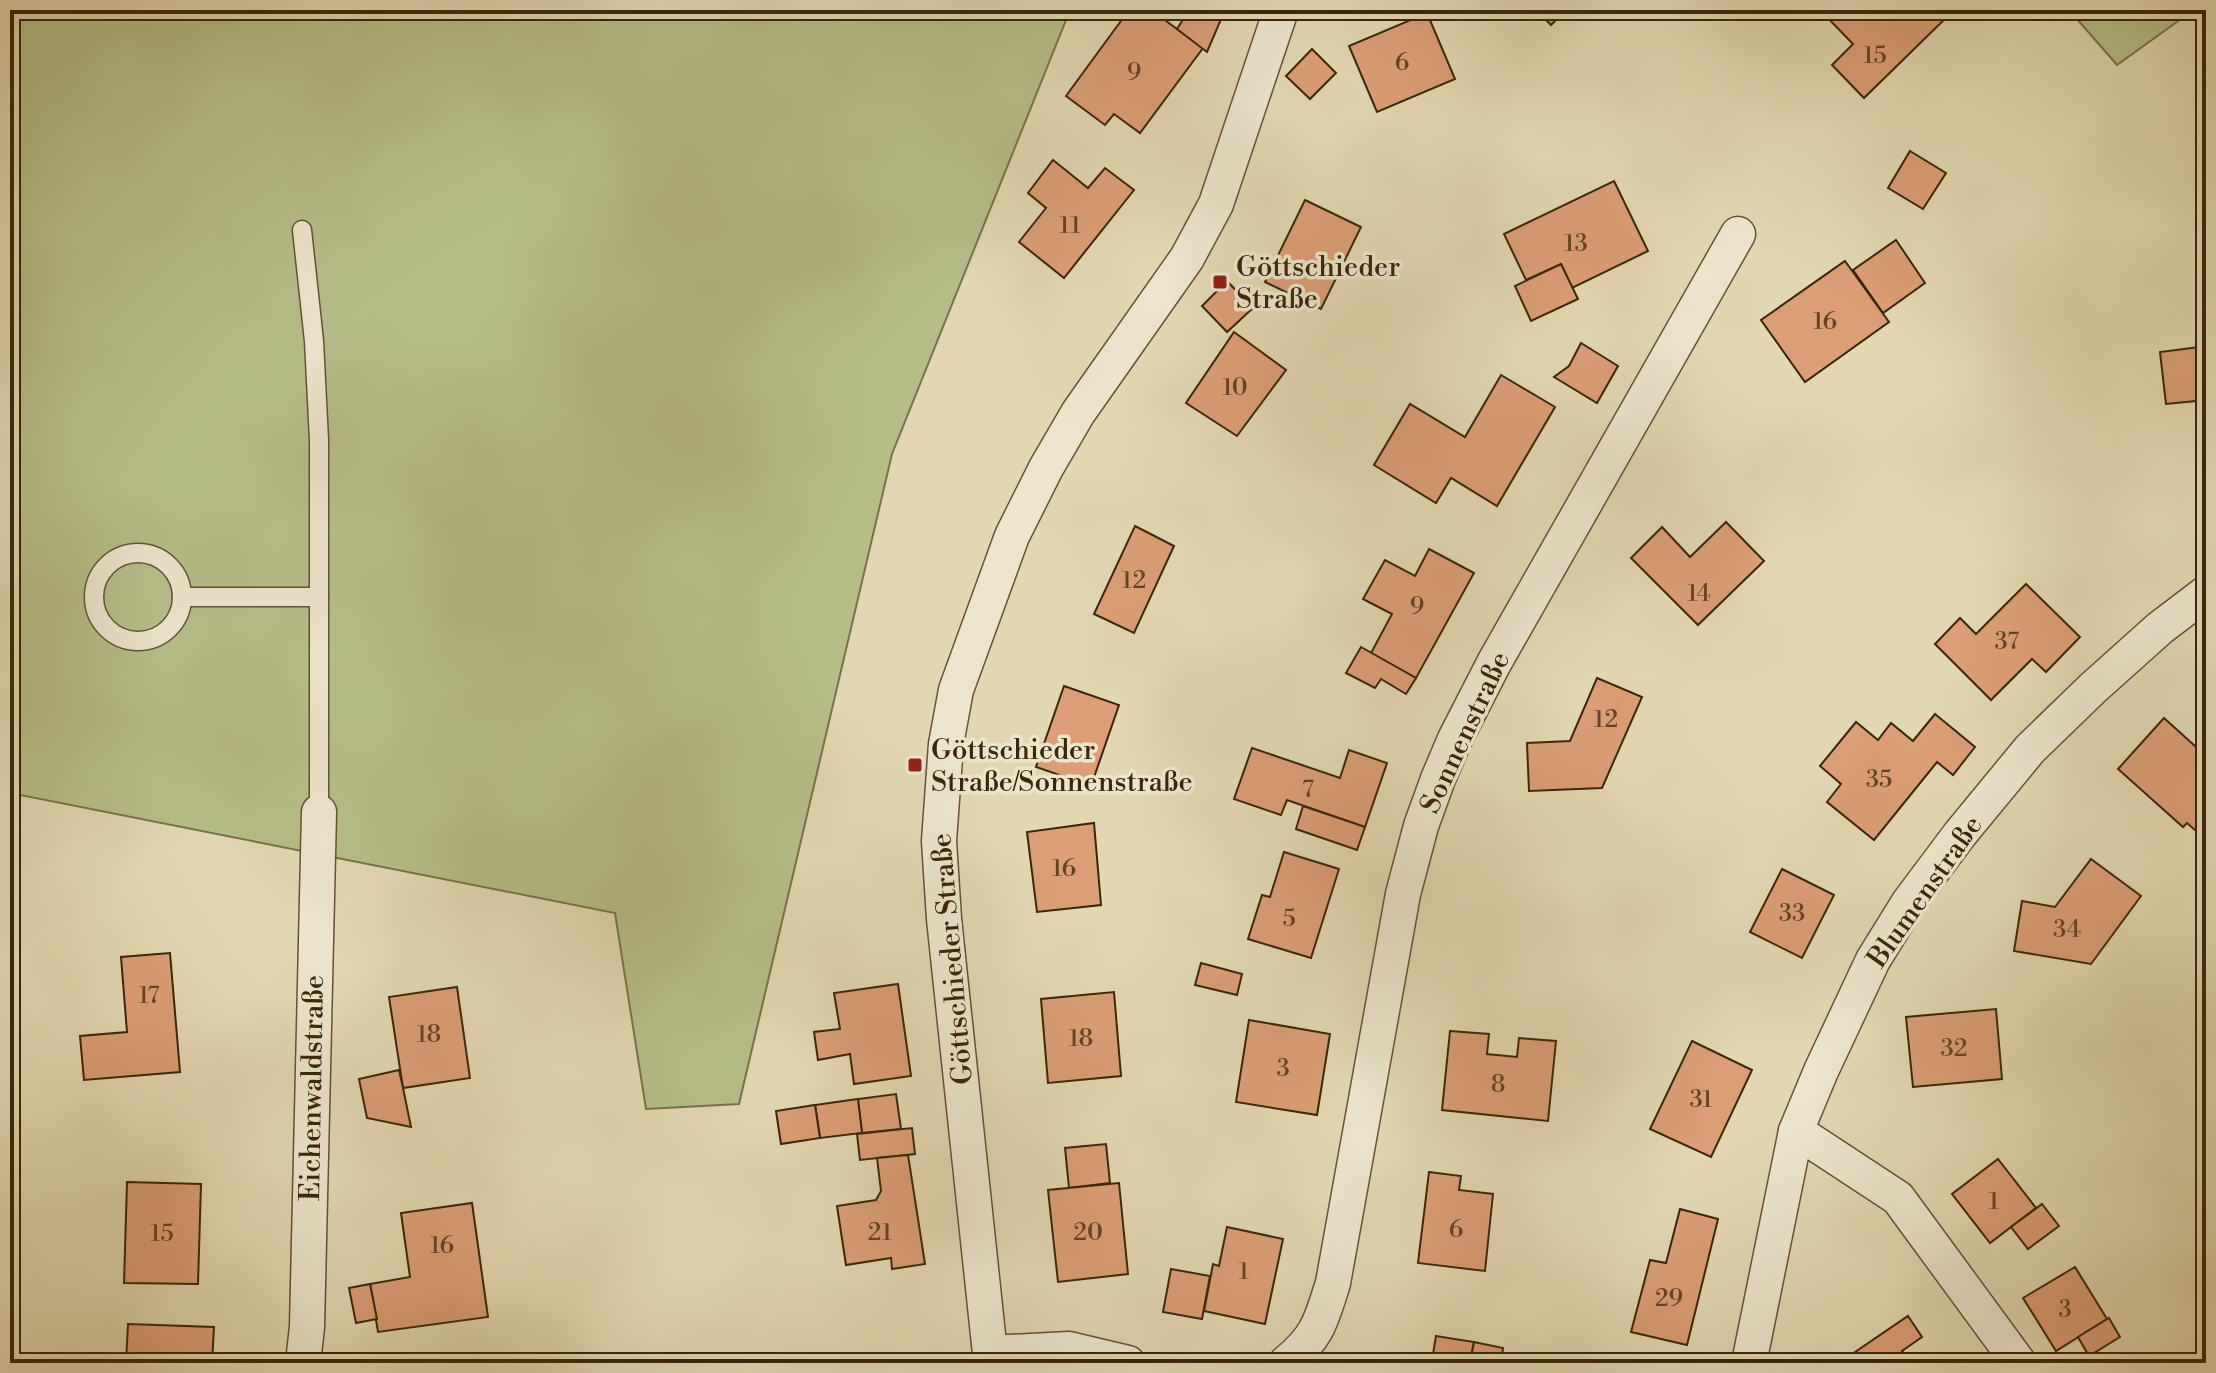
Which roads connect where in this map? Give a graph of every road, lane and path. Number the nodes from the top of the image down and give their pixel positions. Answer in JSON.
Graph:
{"nodes":[{"id":1,"x":1281,"y":10,"type":"edge"},
{"id":2,"x":302,"y":230,"type":"dead end"},
{"id":3,"x":1738,"y":234,"type":"dead end"},
{"id":4,"x":2206,"y":593,"type":"edge"},
{"id":5,"x":182,"y":597,"type":"junction"},
{"id":6,"x":319,"y":597,"type":"junction"},
{"id":7,"x":319,"y":812,"type":"joint"},
{"id":8,"x":1796,"y":1131,"type":"junction"},
{"id":9,"x":990,"y":1358,"type":"edge"},
{"id":10,"x":303,"y":1363,"type":"edge"},
{"id":11,"x":1128,"y":1363,"type":"edge"},
{"id":12,"x":1286,"y":1363,"type":"edge"},
{"id":13,"x":1749,"y":1363,"type":"edge"},
{"id":14,"x":2019,"y":1363,"type":"edge"}],
"edges":[{"from":1,"to":9,"type":"street","name":"Göttschieder Straße"},
{"from":2,"to":6,"type":"lane"},
{"from":3,"to":12,"type":"street","name":"Sonnenstraße"},
{"from":4,"to":8,"type":"street","name":"Blumenstraße"},
{"from":5,"to":5,"type":"lane"},
{"from":5,"to":6,"type":"lane"},
{"from":6,"to":7,"type":"lane"},
{"from":7,"to":10,"type":"street","name":"Eichenwaldstraße"},
{"from":8,"to":13,"type":"street","name":"Blumenstraße"},
{"from":8,"to":14,"type":"street"},
{"from":9,"to":11,"type":"street"}]}
